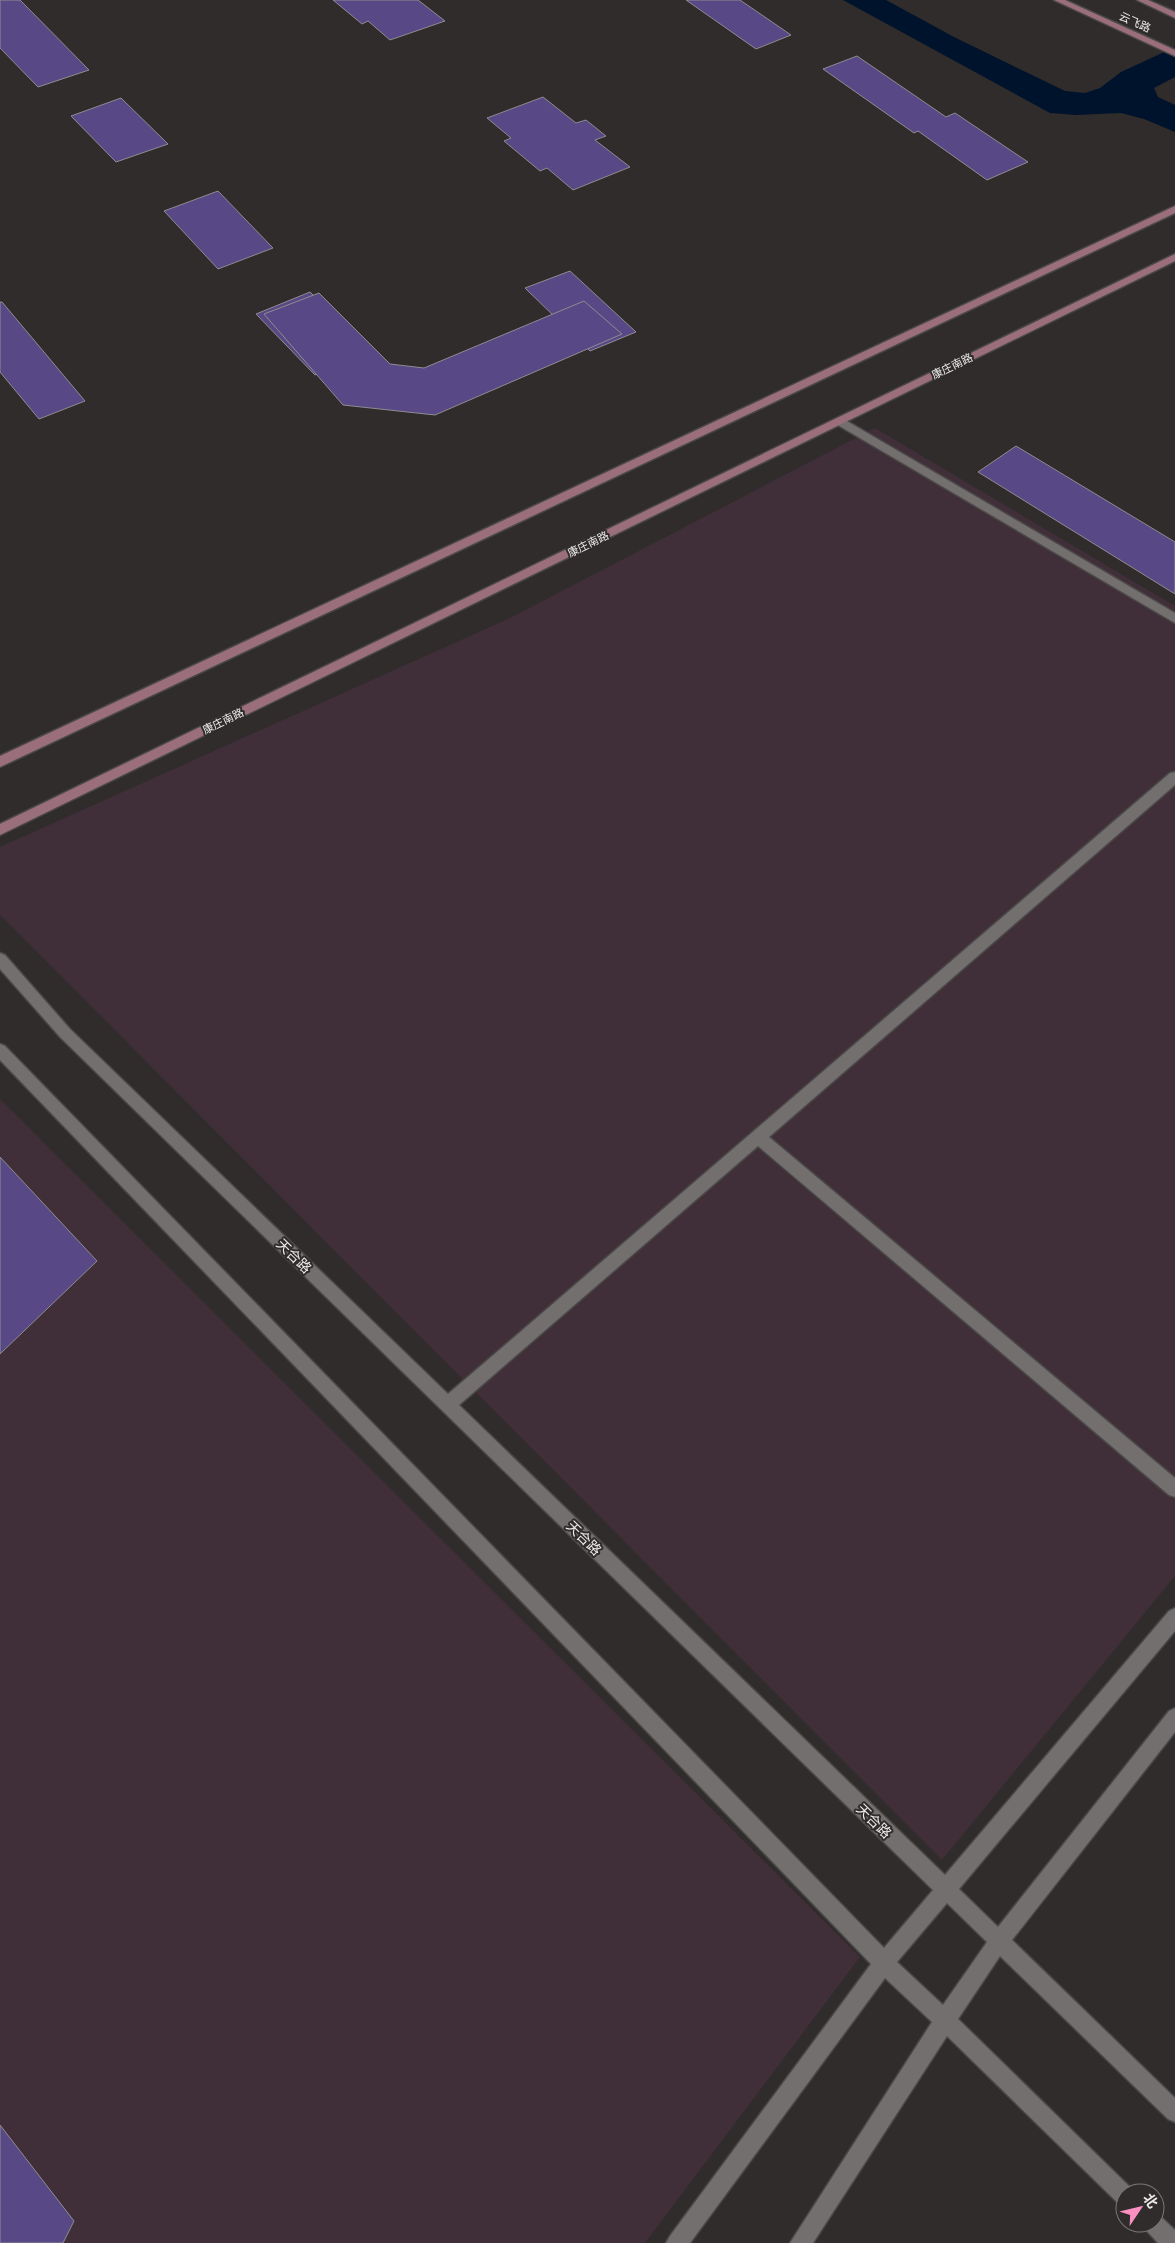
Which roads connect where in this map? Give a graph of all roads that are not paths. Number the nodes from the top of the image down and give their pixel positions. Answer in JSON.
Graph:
{"nodes":[{"id":1,"x":1058,"y":0,"type":"edge"},
{"id":2,"x":1142,"y":0,"type":"edge"},
{"id":3,"x":1175,"y":15,"type":"edge"},
{"id":4,"x":1175,"y":53,"type":"edge"},
{"id":5,"x":1175,"y":209,"type":"edge"},
{"id":6,"x":1175,"y":257,"type":"edge"},
{"id":7,"x":840,"y":421,"type":"junction"},
{"id":8,"x":1175,"y":619,"type":"edge"},
{"id":9,"x":0,"y":762,"type":"edge"},
{"id":10,"x":1175,"y":777,"type":"edge"},
{"id":11,"x":0,"y":830,"type":"edge"},
{"id":12,"x":0,"y":959,"type":"edge"},
{"id":13,"x":0,"y":1050,"type":"edge"},
{"id":14,"x":758,"y":1137,"type":"junction"},
{"id":15,"x":447,"y":1405,"type":"junction"},
{"id":16,"x":1175,"y":1489,"type":"edge"},
{"id":17,"x":1175,"y":1617,"type":"edge"},
{"id":18,"x":1175,"y":1717,"type":"edge"},
{"id":19,"x":946,"y":1890,"type":"junction"},
{"id":20,"x":999,"y":1941,"type":"junction"},
{"id":21,"x":884,"y":1963,"type":"junction"},
{"id":22,"x":945,"y":2020,"type":"junction"},
{"id":23,"x":1175,"y":2112,"type":"edge"},
{"id":24,"x":1115,"y":2186,"type":"edge"},
{"id":25,"x":1163,"y":2233,"type":"edge"},
{"id":26,"x":677,"y":2243,"type":"edge"},
{"id":27,"x":801,"y":2243,"type":"edge"},
{"id":28,"x":1173,"y":2243,"type":"edge"}],
"edges":[{"from":1,"to":4,"type":"main road","name":"云飞路"},
{"from":2,"to":3,"type":"main road","name":"云飞路"},
{"from":5,"to":9,"type":"main road"},
{"from":6,"to":7,"type":"main road","name":"康庄南路"},
{"from":7,"to":8,"type":"street"},
{"from":7,"to":11,"type":"main road","name":"康庄南路"},
{"from":10,"to":14,"type":"street"},
{"from":12,"to":15,"type":"street","name":"天合路"},
{"from":13,"to":21,"type":"street"},
{"from":14,"to":15,"type":"street"},
{"from":14,"to":16,"type":"street"},
{"from":15,"to":19,"type":"street","name":"天合路"},
{"from":17,"to":19,"type":"street"},
{"from":18,"to":20,"type":"street"},
{"from":19,"to":20,"type":"street","name":"天合路"},
{"from":19,"to":21,"type":"street"},
{"from":20,"to":22,"type":"street"},
{"from":20,"to":23,"type":"street","name":"天合路"},
{"from":21,"to":22,"type":"street"},
{"from":21,"to":26,"type":"street"},
{"from":22,"to":24,"type":"street"},
{"from":22,"to":27,"type":"street"},
{"from":25,"to":28,"type":"street"}]}
